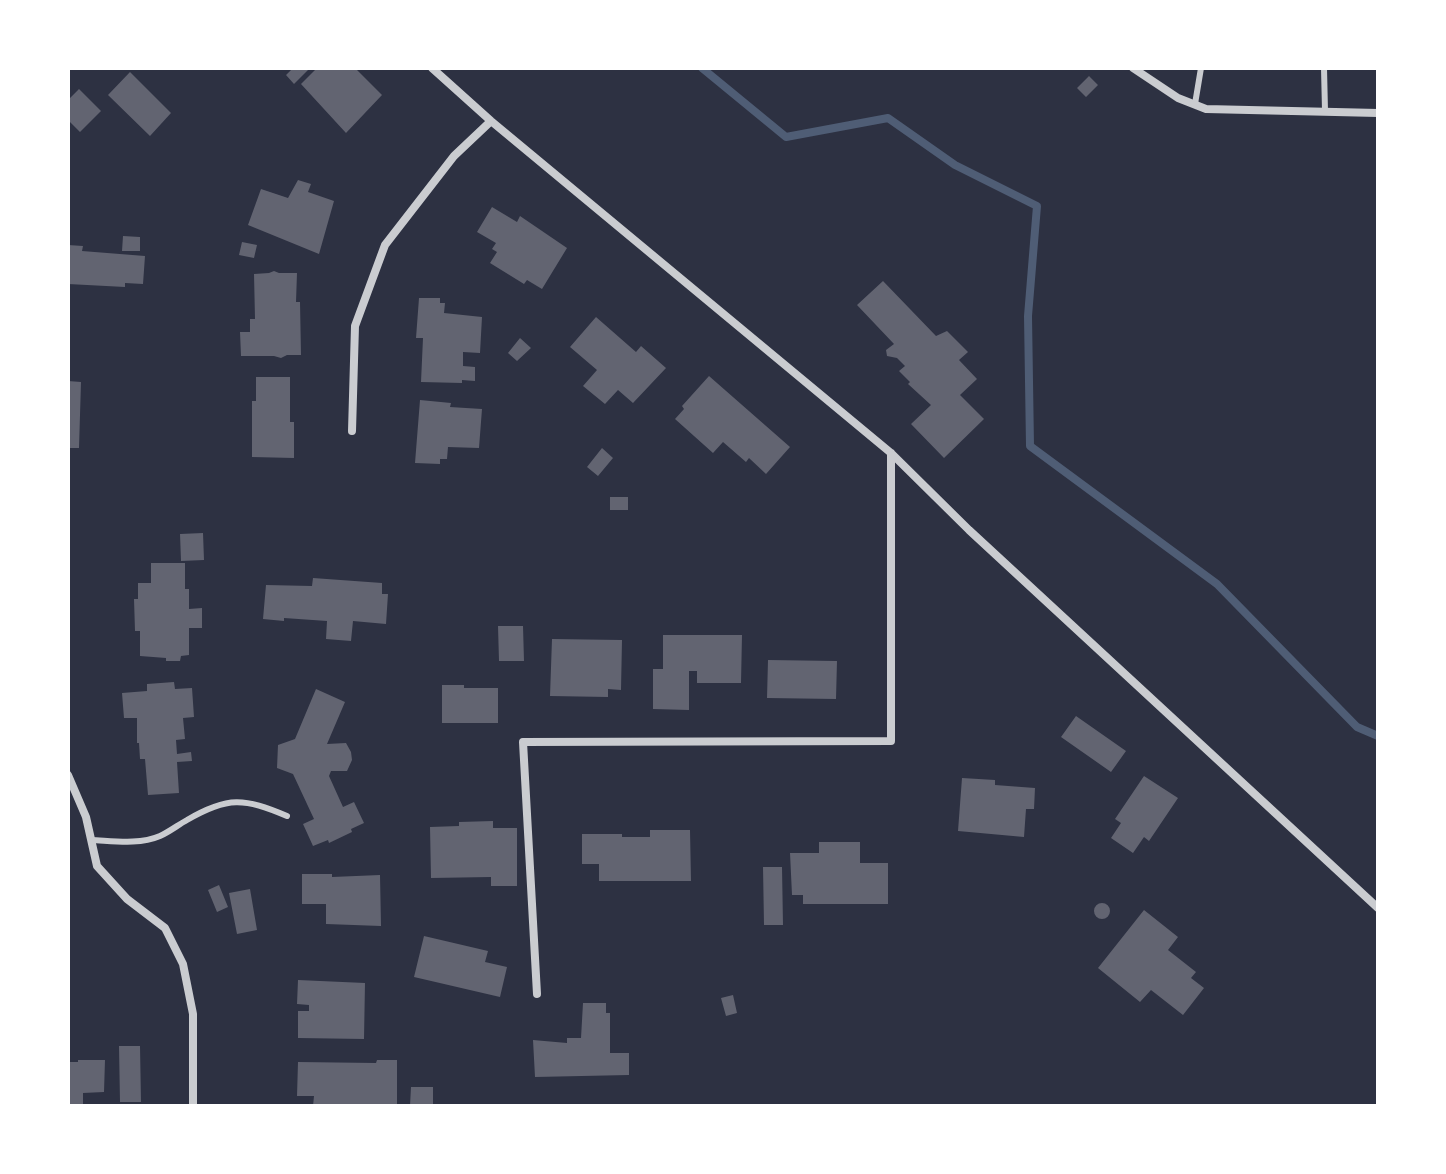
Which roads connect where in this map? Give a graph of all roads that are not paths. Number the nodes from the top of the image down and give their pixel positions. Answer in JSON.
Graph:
{"nodes":[{"id":1,"x":432,"y":68,"type":"edge"},
{"id":2,"x":1133,"y":68,"type":"edge"},
{"id":3,"x":1201,"y":68,"type":"edge"},
{"id":4,"x":1324,"y":68,"type":"edge"},
{"id":5,"x":1195,"y":104,"type":"junction"},
{"id":6,"x":1325,"y":111,"type":"junction"},
{"id":7,"x":1378,"y":113,"type":"edge"},
{"id":8,"x":491,"y":121,"type":"junction"},
{"id":9,"x":352,"y":431,"type":"dead end"},
{"id":10,"x":891,"y":453,"type":"junction"},
{"id":11,"x":68,"y":775,"type":"edge"},
{"id":12,"x":287,"y":816,"type":"dead end"},
{"id":13,"x":91,"y":840,"type":"junction"},
{"id":14,"x":1378,"y":908,"type":"edge"},
{"id":15,"x":537,"y":994,"type":"dead end"},
{"id":16,"x":193,"y":1106,"type":"edge"}],
"edges":[{"from":1,"to":8,"type":"street"},
{"from":2,"to":5,"type":"street"},
{"from":3,"to":5,"type":"lane"},
{"from":4,"to":6,"type":"lane"},
{"from":5,"to":6,"type":"street"},
{"from":6,"to":7,"type":"street"},
{"from":8,"to":9,"type":"street"},
{"from":8,"to":10,"type":"street"},
{"from":10,"to":14,"type":"street"},
{"from":10,"to":15,"type":"street"},
{"from":11,"to":13,"type":"street"},
{"from":12,"to":13,"type":"lane"},
{"from":13,"to":16,"type":"street"}]}
